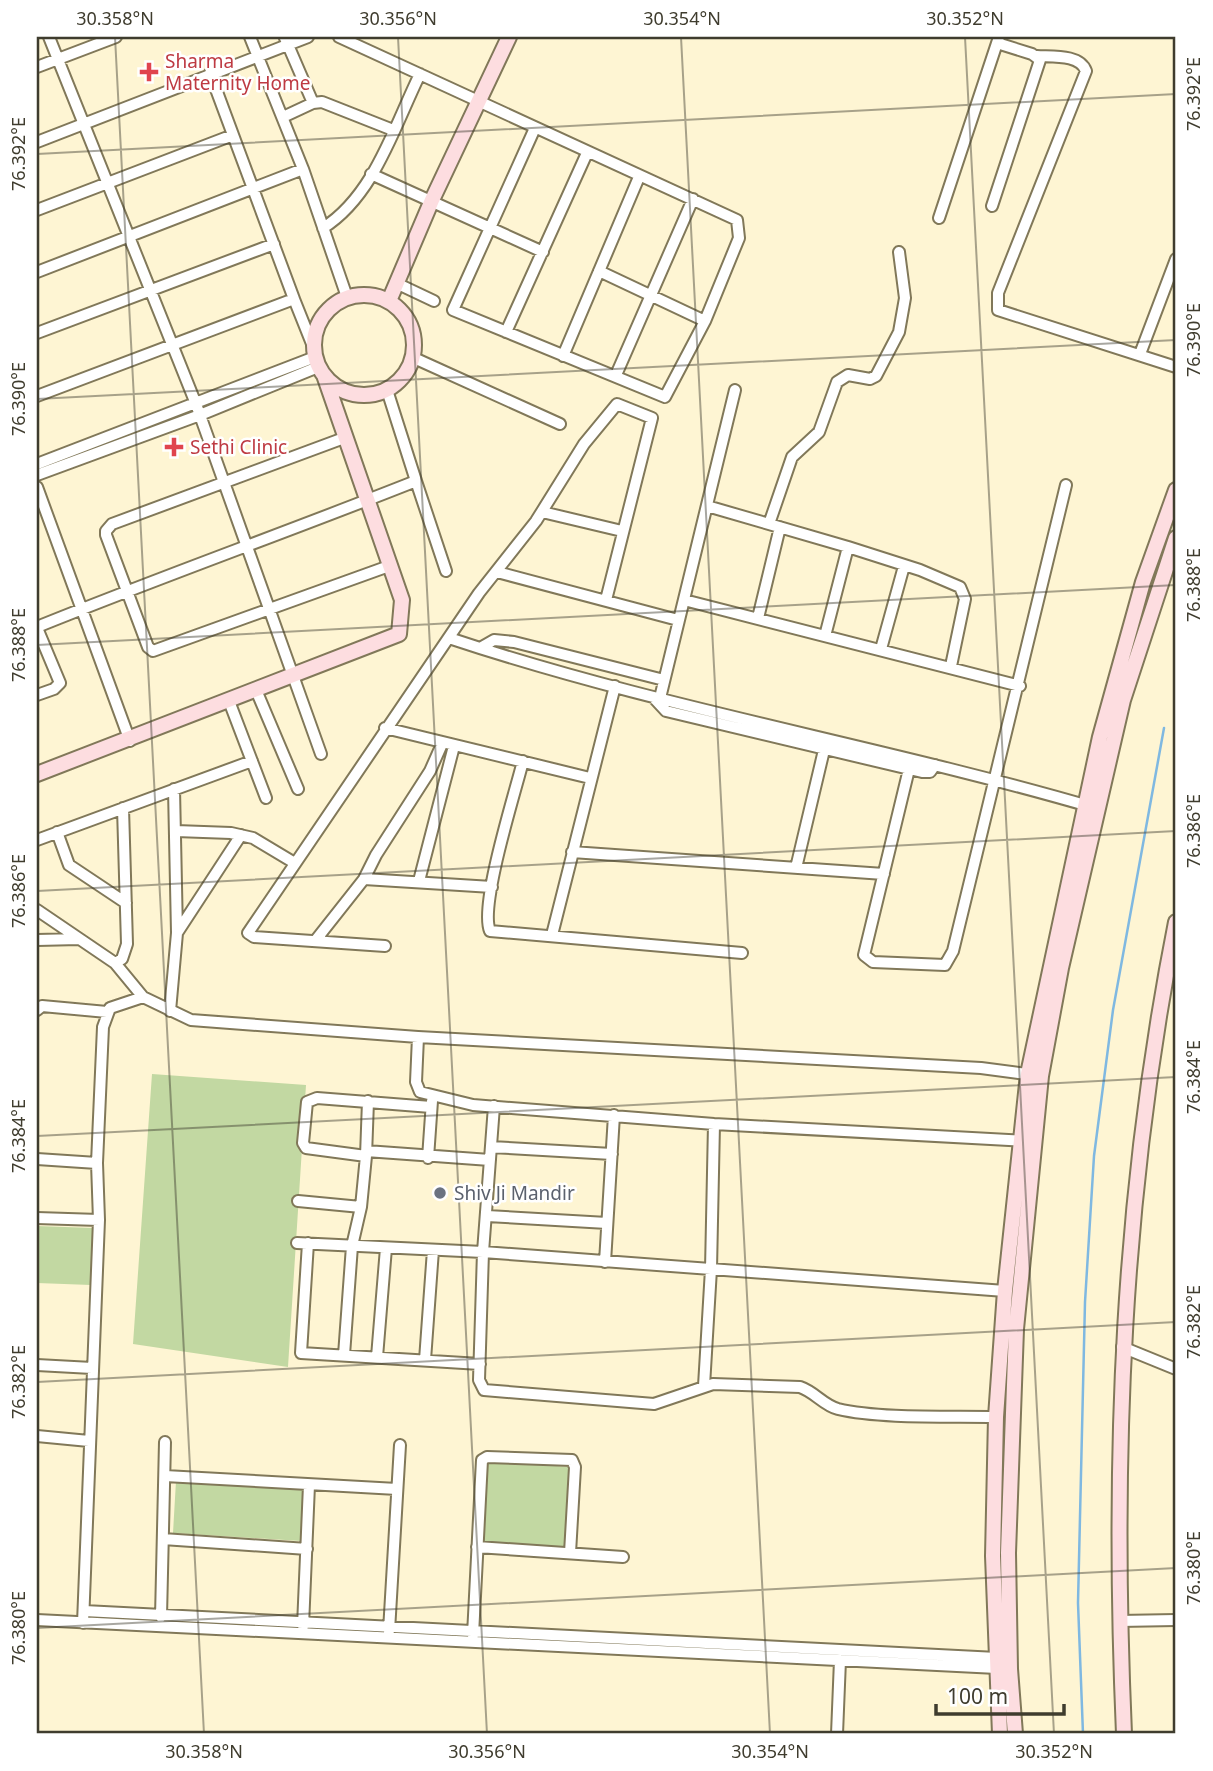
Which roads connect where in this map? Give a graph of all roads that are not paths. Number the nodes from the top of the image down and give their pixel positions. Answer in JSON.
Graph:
{"nodes":[{"id":1,"x":49,"y":37,"type":"edge"},
{"id":2,"x":116,"y":37,"type":"edge"},
{"id":3,"x":250,"y":37,"type":"edge"},
{"id":4,"x":309,"y":37,"type":"edge"},
{"id":5,"x":339,"y":37,"type":"edge"},
{"id":6,"x":509,"y":37,"type":"edge"},
{"id":7,"x":286,"y":40,"type":"edge"},
{"id":8,"x":998,"y":40,"type":"edge"},
{"id":9,"x":258,"y":55,"type":"junction"},
{"id":10,"x":1037,"y":56,"type":"junction"},
{"id":11,"x":58,"y":59,"type":"junction"},
{"id":12,"x":37,"y":67,"type":"edge"},
{"id":13,"x":210,"y":73,"type":"junction"},
{"id":14,"x":419,"y":74,"type":"junction"},
{"id":15,"x":313,"y":103,"type":"junction"},
{"id":16,"x":480,"y":103,"type":"junction"},
{"id":17,"x":282,"y":117,"type":"junction"},
{"id":18,"x":86,"y":125,"type":"junction"},
{"id":19,"x":535,"y":128,"type":"junction"},
{"id":20,"x":393,"y":130,"type":"junction"},
{"id":21,"x":233,"y":135,"type":"junction"},
{"id":22,"x":37,"y":142,"type":"edge"},
{"id":23,"x":587,"y":153,"type":"junction"},
{"id":24,"x":303,"y":169,"type":"junction"},
{"id":25,"x":371,"y":174,"type":"junction"},
{"id":26,"x":639,"y":177,"type":"junction"},
{"id":27,"x":108,"y":183,"type":"junction"},
{"id":28,"x":253,"y":189,"type":"junction"},
{"id":29,"x":693,"y":199,"type":"junction"},
{"id":30,"x":432,"y":200,"type":"junction"},
{"id":31,"x":992,"y":206,"type":"dead end"},
{"id":32,"x":37,"y":210,"type":"edge"},
{"id":33,"x":940,"y":218,"type":"dead end"},
{"id":34,"x":493,"y":226,"type":"junction"},
{"id":35,"x":323,"y":228,"type":"junction"},
{"id":36,"x":130,"y":237,"type":"junction"},
{"id":37,"x":274,"y":244,"type":"junction"},
{"id":38,"x":543,"y":252,"type":"junction"},
{"id":39,"x":899,"y":253,"type":"dead end"},
{"id":40,"x":1176,"y":259,"type":"edge"},
{"id":41,"x":599,"y":271,"type":"junction"},
{"id":42,"x":37,"y":272,"type":"edge"},
{"id":43,"x":396,"y":283,"type":"junction"},
{"id":44,"x":149,"y":292,"type":"junction"},
{"id":45,"x":652,"y":296,"type":"junction"},
{"id":46,"x":347,"y":297,"type":"junction"},
{"id":47,"x":294,"y":299,"type":"junction"},
{"id":48,"x":389,"y":301,"type":"junction"},
{"id":49,"x":434,"y":301,"type":"dead end"},
{"id":50,"x":705,"y":321,"type":"junction"},
{"id":51,"x":506,"y":332,"type":"junction"},
{"id":52,"x":37,"y":333,"type":"edge"},
{"id":53,"x":171,"y":345,"type":"junction"},
{"id":54,"x":1140,"y":354,"type":"junction"},
{"id":55,"x":564,"y":356,"type":"junction"},
{"id":56,"x":414,"y":358,"type":"junction"},
{"id":57,"x":318,"y":362,"type":"junction"},
{"id":58,"x":1176,"y":367,"type":"edge"},
{"id":59,"x":616,"y":374,"type":"junction"},
{"id":60,"x":387,"y":390,"type":"junction"},
{"id":61,"x":735,"y":390,"type":"dead end"},
{"id":62,"x":37,"y":396,"type":"edge"},
{"id":63,"x":196,"y":404,"type":"junction"},
{"id":64,"x":200,"y":415,"type":"junction"},
{"id":65,"x":561,"y":424,"type":"dead end"},
{"id":66,"x":344,"y":438,"type":"junction"},
{"id":67,"x":37,"y":464,"type":"edge"},
{"id":68,"x":37,"y":475,"type":"edge"},
{"id":69,"x":416,"y":481,"type":"junction"},
{"id":70,"x":225,"y":483,"type":"junction"},
{"id":71,"x":1066,"y":485,"type":"dead end"},
{"id":72,"x":37,"y":487,"type":"edge"},
{"id":73,"x":1176,"y":490,"type":"edge"},
{"id":74,"x":366,"y":501,"type":"junction"},
{"id":75,"x":707,"y":506,"type":"junction"},
{"id":76,"x":542,"y":512,"type":"junction"},
{"id":77,"x":775,"y":525,"type":"junction"},
{"id":78,"x":622,"y":531,"type":"junction"},
{"id":79,"x":1176,"y":538,"type":"edge"},
{"id":80,"x":247,"y":547,"type":"junction"},
{"id":81,"x":848,"y":547,"type":"junction"},
{"id":82,"x":1154,"y":553,"type":"junction"},
{"id":83,"x":1173,"y":561,"type":"edge"},
{"id":84,"x":389,"y":566,"type":"junction"},
{"id":85,"x":904,"y":566,"type":"junction"},
{"id":86,"x":446,"y":570,"type":"dead end"},
{"id":87,"x":497,"y":572,"type":"junction"},
{"id":88,"x":127,"y":589,"type":"junction"},
{"id":89,"x":606,"y":600,"type":"junction"},
{"id":90,"x":684,"y":600,"type":"junction"},
{"id":91,"x":271,"y":607,"type":"junction"},
{"id":92,"x":82,"y":608,"type":"junction"},
{"id":93,"x":758,"y":618,"type":"junction"},
{"id":94,"x":678,"y":620,"type":"junction"},
{"id":95,"x":37,"y":627,"type":"edge"},
{"id":96,"x":825,"y":636,"type":"junction"},
{"id":97,"x":449,"y":638,"type":"junction"},
{"id":98,"x":481,"y":648,"type":"junction"},
{"id":99,"x":881,"y":649,"type":"junction"},
{"id":100,"x":951,"y":666,"type":"junction"},
{"id":101,"x":293,"y":676,"type":"junction"},
{"id":102,"x":664,"y":680,"type":"junction"},
{"id":103,"x":615,"y":686,"type":"junction"},
{"id":104,"x":1020,"y":686,"type":"junction"},
{"id":105,"x":256,"y":690,"type":"junction"},
{"id":106,"x":37,"y":695,"type":"edge"},
{"id":107,"x":657,"y":698,"type":"junction"},
{"id":108,"x":229,"y":701,"type":"junction"},
{"id":109,"x":385,"y":728,"type":"junction"},
{"id":110,"x":130,"y":741,"type":"junction"},
{"id":111,"x":448,"y":745,"type":"junction"},
{"id":112,"x":824,"y":750,"type":"junction"},
{"id":113,"x":321,"y":754,"type":"dead end"},
{"id":114,"x":251,"y":761,"type":"junction"},
{"id":115,"x":523,"y":761,"type":"junction"},
{"id":116,"x":935,"y":765,"type":"junction"},
{"id":117,"x":909,"y":769,"type":"junction"},
{"id":118,"x":37,"y":774,"type":"edge"},
{"id":119,"x":590,"y":778,"type":"junction"},
{"id":120,"x":997,"y":780,"type":"junction"},
{"id":121,"x":174,"y":789,"type":"junction"},
{"id":122,"x":298,"y":789,"type":"dead end"},
{"id":123,"x":266,"y":798,"type":"dead end"},
{"id":124,"x":1091,"y":806,"type":"junction"},
{"id":125,"x":123,"y":808,"type":"junction"},
{"id":126,"x":176,"y":831,"type":"junction"},
{"id":127,"x":57,"y":832,"type":"junction"},
{"id":128,"x":241,"y":835,"type":"junction"},
{"id":129,"x":37,"y":840,"type":"edge"},
{"id":130,"x":572,"y":852,"type":"junction"},
{"id":131,"x":293,"y":862,"type":"junction"},
{"id":132,"x":796,"y":868,"type":"junction"},
{"id":133,"x":884,"y":874,"type":"junction"},
{"id":134,"x":364,"y":879,"type":"junction"},
{"id":135,"x":419,"y":881,"type":"junction"},
{"id":136,"x":492,"y":887,"type":"junction"},
{"id":137,"x":126,"y":903,"type":"junction"},
{"id":138,"x":37,"y":910,"type":"edge"},
{"id":139,"x":1176,"y":922,"type":"edge"},
{"id":140,"x":177,"y":933,"type":"junction"},
{"id":141,"x":552,"y":935,"type":"junction"},
{"id":142,"x":80,"y":939,"type":"junction"},
{"id":143,"x":37,"y":940,"type":"edge"},
{"id":144,"x":314,"y":941,"type":"junction"},
{"id":145,"x":386,"y":946,"type":"dead end"},
{"id":146,"x":742,"y":953,"type":"dead end"},
{"id":147,"x":115,"y":963,"type":"junction"},
{"id":148,"x":143,"y":997,"type":"junction"},
{"id":149,"x":37,"y":1010,"type":"edge"},
{"id":150,"x":170,"y":1010,"type":"junction"},
{"id":151,"x":107,"y":1012,"type":"junction"},
{"id":152,"x":418,"y":1037,"type":"junction"},
{"id":153,"x":1035,"y":1075,"type":"junction"},
{"id":154,"x":368,"y":1101,"type":"junction"},
{"id":155,"x":432,"y":1102,"type":"junction"},
{"id":156,"x":494,"y":1106,"type":"junction"},
{"id":157,"x":614,"y":1115,"type":"junction"},
{"id":158,"x":714,"y":1124,"type":"junction"},
{"id":159,"x":1027,"y":1141,"type":"junction"},
{"id":160,"x":491,"y":1147,"type":"junction"},
{"id":161,"x":366,"y":1154,"type":"junction"},
{"id":162,"x":612,"y":1154,"type":"junction"},
{"id":163,"x":428,"y":1158,"type":"junction"},
{"id":164,"x":37,"y":1159,"type":"edge"},
{"id":165,"x":491,"y":1160,"type":"junction"},
{"id":166,"x":97,"y":1163,"type":"junction"},
{"id":167,"x":298,"y":1201,"type":"dead end"},
{"id":168,"x":361,"y":1207,"type":"junction"},
{"id":169,"x":487,"y":1216,"type":"junction"},
{"id":170,"x":37,"y":1218,"type":"edge"},
{"id":171,"x":99,"y":1220,"type":"junction"},
{"id":172,"x":607,"y":1223,"type":"junction"},
{"id":173,"x":352,"y":1245,"type":"junction"},
{"id":174,"x":386,"y":1248,"type":"junction"},
{"id":175,"x":433,"y":1250,"type":"junction"},
{"id":176,"x":483,"y":1252,"type":"junction"},
{"id":177,"x":605,"y":1262,"type":"junction"},
{"id":178,"x":711,"y":1269,"type":"junction"},
{"id":179,"x":1005,"y":1291,"type":"junction"},
{"id":180,"x":1122,"y":1347,"type":"junction"},
{"id":181,"x":288,"y":1352,"type":"dead end"},
{"id":182,"x":301,"y":1353,"type":"junction"},
{"id":183,"x":344,"y":1355,"type":"junction"},
{"id":184,"x":377,"y":1357,"type":"junction"},
{"id":185,"x":425,"y":1360,"type":"junction"},
{"id":186,"x":480,"y":1364,"type":"junction"},
{"id":187,"x":37,"y":1365,"type":"edge"},
{"id":188,"x":92,"y":1368,"type":"junction"},
{"id":189,"x":1176,"y":1369,"type":"edge"},
{"id":190,"x":704,"y":1386,"type":"junction"},
{"id":191,"x":996,"y":1417,"type":"junction"},
{"id":192,"x":37,"y":1436,"type":"edge"},
{"id":193,"x":89,"y":1441,"type":"junction"},
{"id":194,"x":165,"y":1442,"type":"dead end"},
{"id":195,"x":400,"y":1445,"type":"dead end"},
{"id":196,"x":165,"y":1476,"type":"junction"},
{"id":197,"x":309,"y":1485,"type":"junction"},
{"id":198,"x":397,"y":1489,"type":"junction"},
{"id":199,"x":163,"y":1539,"type":"junction"},
{"id":200,"x":477,"y":1547,"type":"junction"},
{"id":201,"x":307,"y":1549,"type":"junction"},
{"id":202,"x":570,"y":1553,"type":"junction"},
{"id":203,"x":623,"y":1557,"type":"dead end"},
{"id":204,"x":83,"y":1617,"type":"junction"},
{"id":205,"x":161,"y":1619,"type":"junction"},
{"id":206,"x":37,"y":1620,"type":"edge"},
{"id":207,"x":1176,"y":1620,"type":"edge"},
{"id":208,"x":1119,"y":1621,"type":"junction"},
{"id":209,"x":303,"y":1627,"type":"junction"},
{"id":210,"x":473,"y":1630,"type":"junction"},
{"id":211,"x":389,"y":1632,"type":"junction"},
{"id":212,"x":473,"y":1642,"type":"junction"},
{"id":213,"x":840,"y":1660,"type":"junction"},
{"id":214,"x":997,"y":1663,"type":"junction"},
{"id":215,"x":837,"y":1734,"type":"edge"},
{"id":216,"x":1000,"y":1734,"type":"edge"},
{"id":217,"x":1014,"y":1734,"type":"edge"},
{"id":218,"x":1124,"y":1734,"type":"edge"}],
"edges":[{"from":1,"to":11,"type":"street"},
{"from":2,"to":11,"type":"street"},
{"from":3,"to":9,"type":"street"},
{"from":4,"to":7,"type":"street"},
{"from":5,"to":14,"type":"street"},
{"from":6,"to":16,"type":"main road"},
{"from":7,"to":9,"type":"street"},
{"from":7,"to":15,"type":"street"},
{"from":8,"to":10,"type":"street"},
{"from":8,"to":33,"type":"street"},
{"from":9,"to":13,"type":"street"},
{"from":9,"to":17,"type":"street"},
{"from":10,"to":31,"type":"street"},
{"from":10,"to":54,"type":"street"},
{"from":11,"to":12,"type":"street"},
{"from":11,"to":18,"type":"street"},
{"from":13,"to":18,"type":"street"},
{"from":13,"to":21,"type":"street"},
{"from":14,"to":16,"type":"street"},
{"from":14,"to":20,"type":"street"},
{"from":15,"to":17,"type":"street"},
{"from":15,"to":20,"type":"street"},
{"from":16,"to":19,"type":"street"},
{"from":16,"to":30,"type":"main road"},
{"from":17,"to":24,"type":"street"},
{"from":18,"to":22,"type":"street"},
{"from":18,"to":27,"type":"street"},
{"from":19,"to":23,"type":"street"},
{"from":19,"to":34,"type":"street"},
{"from":20,"to":25,"type":"street"},
{"from":21,"to":27,"type":"street"},
{"from":21,"to":28,"type":"street"},
{"from":23,"to":26,"type":"street"},
{"from":23,"to":38,"type":"street"},
{"from":24,"to":28,"type":"street"},
{"from":24,"to":35,"type":"street"},
{"from":25,"to":30,"type":"street"},
{"from":25,"to":35,"type":"street"},
{"from":26,"to":29,"type":"street"},
{"from":26,"to":41,"type":"street"},
{"from":27,"to":32,"type":"street"},
{"from":27,"to":36,"type":"street"},
{"from":28,"to":36,"type":"street"},
{"from":28,"to":37,"type":"street"},
{"from":29,"to":45,"type":"street"},
{"from":29,"to":50,"type":"street"},
{"from":30,"to":34,"type":"street"},
{"from":30,"to":43,"type":"main road"},
{"from":34,"to":38,"type":"street"},
{"from":34,"to":51,"type":"street"},
{"from":35,"to":46,"type":"street"},
{"from":36,"to":42,"type":"street"},
{"from":36,"to":44,"type":"street"},
{"from":37,"to":44,"type":"street"},
{"from":37,"to":47,"type":"street"},
{"from":38,"to":51,"type":"street"},
{"from":39,"to":77,"type":"street"},
{"from":40,"to":54,"type":"street"},
{"from":41,"to":45,"type":"street"},
{"from":41,"to":55,"type":"street"},
{"from":43,"to":48,"type":"main road"},
{"from":43,"to":49,"type":"street"},
{"from":44,"to":52,"type":"street"},
{"from":44,"to":53,"type":"street"},
{"from":45,"to":50,"type":"street"},
{"from":45,"to":59,"type":"street"},
{"from":46,"to":48,"type":"main road"},
{"from":46,"to":57,"type":"main road"},
{"from":47,"to":53,"type":"street"},
{"from":47,"to":57,"type":"street"},
{"from":48,"to":56,"type":"main road"},
{"from":50,"to":59,"type":"street"},
{"from":51,"to":55,"type":"street"},
{"from":53,"to":62,"type":"street"},
{"from":53,"to":63,"type":"street"},
{"from":54,"to":58,"type":"street"},
{"from":55,"to":59,"type":"street"},
{"from":56,"to":60,"type":"main road"},
{"from":56,"to":65,"type":"street"},
{"from":57,"to":60,"type":"main road"},
{"from":57,"to":63,"type":"street"},
{"from":57,"to":64,"type":"street"},
{"from":57,"to":66,"type":"main road"},
{"from":60,"to":69,"type":"street"},
{"from":61,"to":75,"type":"street"},
{"from":63,"to":64,"type":"street"},
{"from":63,"to":67,"type":"street"},
{"from":64,"to":68,"type":"street"},
{"from":64,"to":70,"type":"street"},
{"from":66,"to":70,"type":"street"},
{"from":66,"to":74,"type":"main road"},
{"from":69,"to":74,"type":"street"},
{"from":69,"to":86,"type":"street"},
{"from":70,"to":80,"type":"street"},
{"from":70,"to":88,"type":"street"},
{"from":71,"to":104,"type":"street"},
{"from":72,"to":92,"type":"street"},
{"from":73,"to":82,"type":"main road"},
{"from":74,"to":80,"type":"street"},
{"from":74,"to":84,"type":"main road"},
{"from":75,"to":77,"type":"street"},
{"from":75,"to":90,"type":"street"},
{"from":76,"to":78,"type":"street"},
{"from":76,"to":78,"type":"street"},
{"from":76,"to":87,"type":"street"},
{"from":77,"to":81,"type":"street"},
{"from":77,"to":93,"type":"street"},
{"from":78,"to":89,"type":"street"},
{"from":79,"to":83,"type":"main road"},
{"from":80,"to":88,"type":"street"},
{"from":80,"to":91,"type":"street"},
{"from":81,"to":85,"type":"street"},
{"from":81,"to":96,"type":"street"},
{"from":82,"to":83,"type":"street"},
{"from":82,"to":124,"type":"main road"},
{"from":83,"to":124,"type":"main road"},
{"from":84,"to":91,"type":"street"},
{"from":84,"to":101,"type":"main road"},
{"from":85,"to":99,"type":"street"},
{"from":85,"to":100,"type":"street"},
{"from":87,"to":89,"type":"street"},
{"from":87,"to":97,"type":"street"},
{"from":88,"to":91,"type":"street"},
{"from":88,"to":92,"type":"street"},
{"from":89,"to":94,"type":"street"},
{"from":90,"to":93,"type":"street"},
{"from":90,"to":94,"type":"street"},
{"from":91,"to":101,"type":"street"},
{"from":92,"to":95,"type":"street"},
{"from":92,"to":110,"type":"street"},
{"from":93,"to":96,"type":"street"},
{"from":94,"to":102,"type":"street"},
{"from":95,"to":106,"type":"street"},
{"from":96,"to":99,"type":"street"},
{"from":97,"to":98,"type":"street"},
{"from":97,"to":109,"type":"street"},
{"from":98,"to":102,"type":"street"},
{"from":98,"to":103,"type":"street"},
{"from":99,"to":100,"type":"street"},
{"from":100,"to":104,"type":"street"},
{"from":101,"to":105,"type":"main road"},
{"from":101,"to":113,"type":"street"},
{"from":102,"to":107,"type":"street"},
{"from":103,"to":107,"type":"street"},
{"from":103,"to":119,"type":"street"},
{"from":104,"to":120,"type":"street"},
{"from":105,"to":108,"type":"main road"},
{"from":105,"to":122,"type":"street"},
{"from":107,"to":112,"type":"street"},
{"from":107,"to":116,"type":"street"},
{"from":108,"to":110,"type":"main road"},
{"from":108,"to":114,"type":"street"},
{"from":109,"to":111,"type":"street"},
{"from":109,"to":131,"type":"street"},
{"from":110,"to":118,"type":"main road"},
{"from":111,"to":115,"type":"street"},
{"from":111,"to":134,"type":"street"},
{"from":111,"to":135,"type":"street"},
{"from":112,"to":117,"type":"street"},
{"from":112,"to":132,"type":"street"},
{"from":114,"to":121,"type":"street"},
{"from":114,"to":123,"type":"street"},
{"from":115,"to":119,"type":"street"},
{"from":115,"to":136,"type":"street"},
{"from":116,"to":117,"type":"street"},
{"from":116,"to":120,"type":"street"},
{"from":117,"to":133,"type":"street"},
{"from":119,"to":130,"type":"street"},
{"from":120,"to":124,"type":"street"},
{"from":120,"to":133,"type":"street"},
{"from":121,"to":125,"type":"street"},
{"from":121,"to":126,"type":"street"},
{"from":124,"to":153,"type":"main road"},
{"from":125,"to":127,"type":"street"},
{"from":125,"to":137,"type":"street"},
{"from":126,"to":128,"type":"street"},
{"from":126,"to":140,"type":"street"},
{"from":127,"to":129,"type":"street"},
{"from":127,"to":137,"type":"street"},
{"from":128,"to":131,"type":"street"},
{"from":128,"to":140,"type":"street"},
{"from":130,"to":132,"type":"street"},
{"from":130,"to":141,"type":"street"},
{"from":131,"to":144,"type":"street"},
{"from":132,"to":133,"type":"street"},
{"from":134,"to":135,"type":"street"},
{"from":134,"to":144,"type":"street"},
{"from":135,"to":136,"type":"street"},
{"from":136,"to":141,"type":"street"},
{"from":137,"to":147,"type":"street"},
{"from":138,"to":142,"type":"street"},
{"from":139,"to":180,"type":"main road"},
{"from":140,"to":150,"type":"street"},
{"from":141,"to":146,"type":"street"},
{"from":142,"to":143,"type":"street"},
{"from":142,"to":147,"type":"street"},
{"from":144,"to":145,"type":"street"},
{"from":147,"to":148,"type":"street"},
{"from":148,"to":150,"type":"street"},
{"from":148,"to":151,"type":"street"},
{"from":149,"to":151,"type":"street"},
{"from":150,"to":152,"type":"street"},
{"from":151,"to":166,"type":"street"},
{"from":152,"to":153,"type":"street"},
{"from":152,"to":155,"type":"street"},
{"from":153,"to":159,"type":"main road"},
{"from":154,"to":155,"type":"street"},
{"from":154,"to":161,"type":"street"},
{"from":154,"to":161,"type":"street"},
{"from":155,"to":156,"type":"street"},
{"from":155,"to":163,"type":"street"},
{"from":156,"to":157,"type":"street"},
{"from":156,"to":160,"type":"street"},
{"from":157,"to":158,"type":"street"},
{"from":157,"to":162,"type":"street"},
{"from":158,"to":159,"type":"street"},
{"from":158,"to":178,"type":"street"},
{"from":159,"to":179,"type":"main road"},
{"from":159,"to":217,"type":"main road"},
{"from":160,"to":162,"type":"street"},
{"from":160,"to":165,"type":"street"},
{"from":161,"to":163,"type":"street"},
{"from":161,"to":168,"type":"street"},
{"from":162,"to":172,"type":"street"},
{"from":163,"to":165,"type":"street"},
{"from":164,"to":166,"type":"street"},
{"from":165,"to":169,"type":"street"},
{"from":166,"to":171,"type":"street"},
{"from":167,"to":168,"type":"street"},
{"from":168,"to":173,"type":"street"},
{"from":169,"to":172,"type":"street"},
{"from":169,"to":176,"type":"street"},
{"from":170,"to":171,"type":"street"},
{"from":171,"to":188,"type":"street"},
{"from":172,"to":177,"type":"street"},
{"from":173,"to":174,"type":"street"},
{"from":173,"to":182,"type":"street"},
{"from":173,"to":183,"type":"street"},
{"from":174,"to":175,"type":"street"},
{"from":174,"to":184,"type":"street"},
{"from":175,"to":176,"type":"street"},
{"from":175,"to":185,"type":"street"},
{"from":176,"to":177,"type":"street"},
{"from":176,"to":186,"type":"street"},
{"from":177,"to":178,"type":"street"},
{"from":178,"to":179,"type":"street"},
{"from":178,"to":190,"type":"street"},
{"from":179,"to":191,"type":"main road"},
{"from":180,"to":189,"type":"street"},
{"from":180,"to":208,"type":"main road"},
{"from":181,"to":182,"type":"street"},
{"from":182,"to":183,"type":"street"},
{"from":183,"to":184,"type":"street"},
{"from":184,"to":185,"type":"street"},
{"from":185,"to":186,"type":"street"},
{"from":186,"to":190,"type":"street"},
{"from":187,"to":188,"type":"street"},
{"from":188,"to":193,"type":"street"},
{"from":190,"to":191,"type":"street"},
{"from":191,"to":214,"type":"main road"},
{"from":192,"to":193,"type":"street"},
{"from":193,"to":204,"type":"street"},
{"from":194,"to":196,"type":"street"},
{"from":195,"to":198,"type":"street"},
{"from":196,"to":197,"type":"street"},
{"from":196,"to":199,"type":"street"},
{"from":197,"to":198,"type":"street"},
{"from":197,"to":201,"type":"street"},
{"from":198,"to":211,"type":"street"},
{"from":199,"to":201,"type":"street"},
{"from":199,"to":205,"type":"street"},
{"from":200,"to":202,"type":"street"},
{"from":200,"to":202,"type":"street"},
{"from":200,"to":210,"type":"street"},
{"from":201,"to":209,"type":"street"},
{"from":202,"to":203,"type":"street"},
{"from":204,"to":205,"type":"street"},
{"from":204,"to":206,"type":"street"},
{"from":205,"to":209,"type":"street"},
{"from":207,"to":208,"type":"street"},
{"from":208,"to":218,"type":"main road"},
{"from":209,"to":211,"type":"street"},
{"from":210,"to":211,"type":"street"},
{"from":210,"to":212,"type":"street"},
{"from":210,"to":214,"type":"street"},
{"from":211,"to":212,"type":"street"},
{"from":212,"to":213,"type":"street"},
{"from":213,"to":214,"type":"street"},
{"from":213,"to":215,"type":"street"},
{"from":214,"to":216,"type":"main road"}]}
